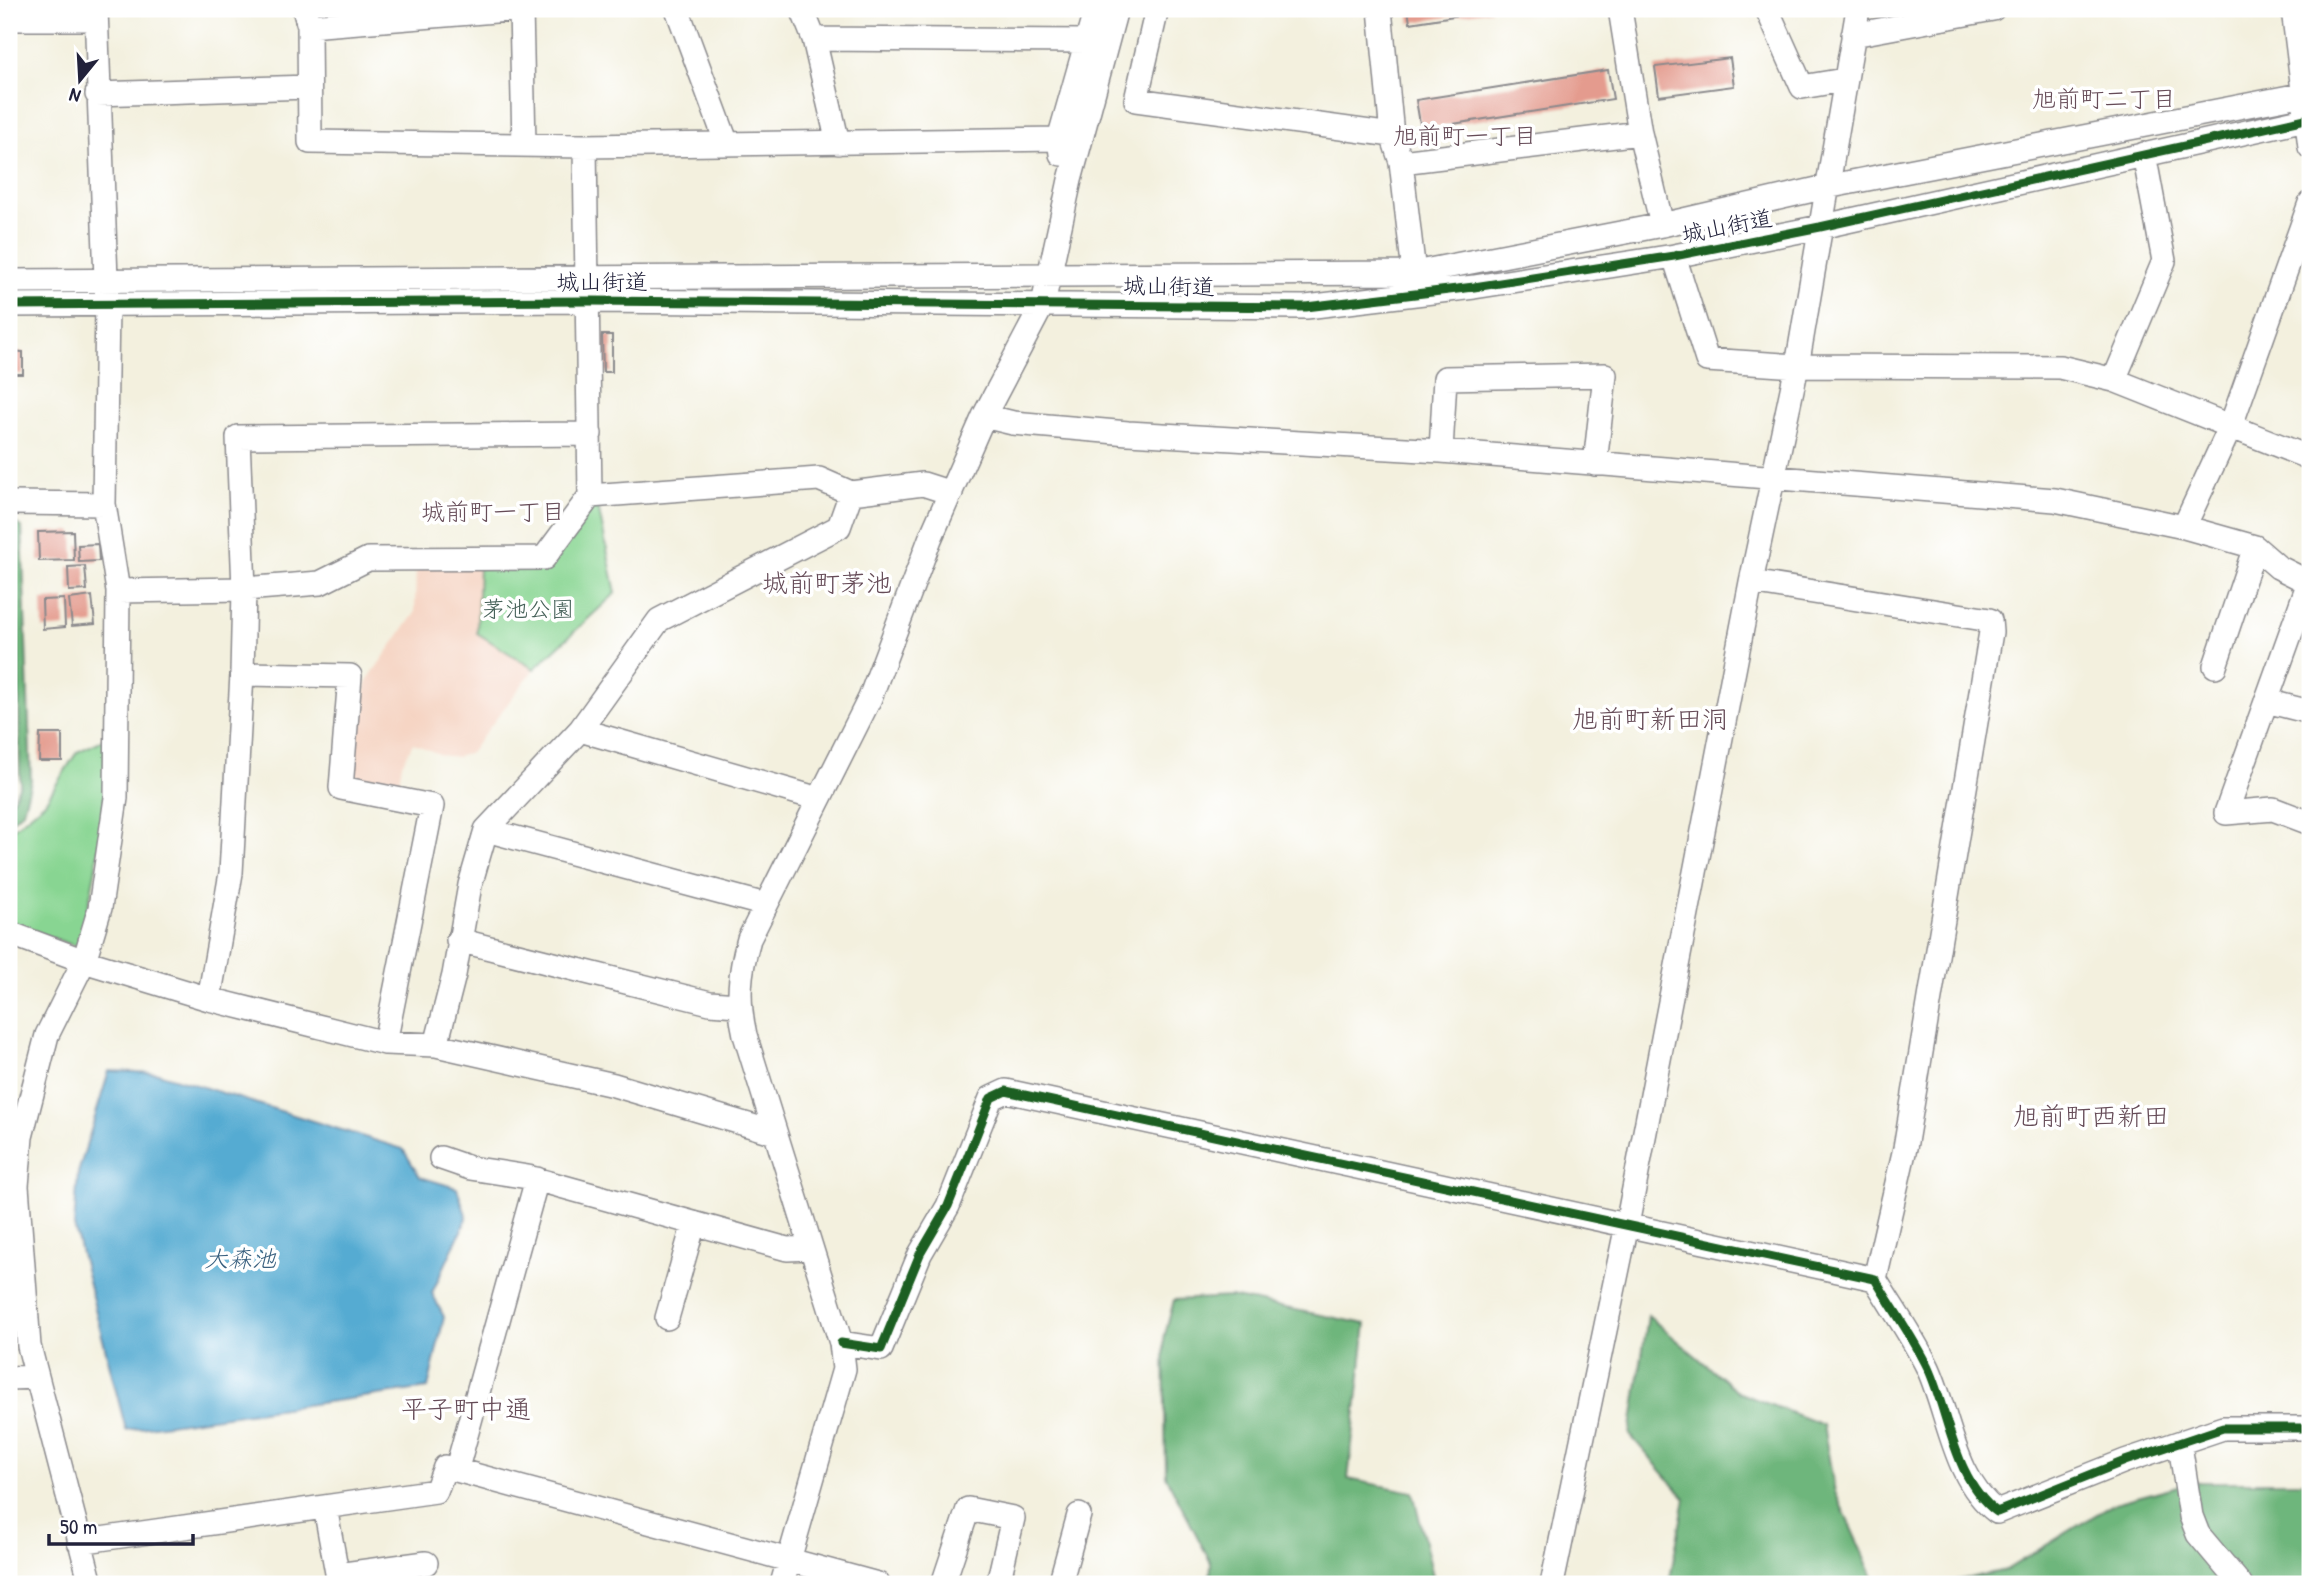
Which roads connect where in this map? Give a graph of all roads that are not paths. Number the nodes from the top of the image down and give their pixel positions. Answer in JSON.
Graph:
{"nodes":[{"id":1,"x":521,"y":9,"type":"edge"},
{"id":2,"x":677,"y":9,"type":"edge"},
{"id":3,"x":802,"y":9,"type":"edge"},
{"id":4,"x":1096,"y":9,"type":"edge"},
{"id":5,"x":1116,"y":9,"type":"edge"},
{"id":6,"x":1157,"y":9,"type":"edge"},
{"id":7,"x":1380,"y":9,"type":"edge"},
{"id":8,"x":1620,"y":9,"type":"edge"},
{"id":9,"x":1768,"y":9,"type":"edge"},
{"id":10,"x":1858,"y":9,"type":"edge"},
{"id":11,"x":1993,"y":9,"type":"edge"},
{"id":12,"x":2293,"y":9,"type":"edge"},
{"id":13,"x":96,"y":14,"type":"edge"},
{"id":14,"x":307,"y":17,"type":"edge"},
{"id":15,"x":9,"y":19,"type":"edge"},
{"id":16,"x":1853,"y":34,"type":"junction"},
{"id":17,"x":814,"y":39,"type":"junction"},
{"id":18,"x":1088,"y":41,"type":"junction"},
{"id":19,"x":1844,"y":80,"type":"junction"},
{"id":20,"x":309,"y":87,"type":"junction"},
{"id":21,"x":2307,"y":93,"type":"edge"},
{"id":22,"x":97,"y":94,"type":"junction"},
{"id":23,"x":2308,"y":118,"type":"edge"},
{"id":24,"x":1640,"y":133,"type":"junction"},
{"id":25,"x":1392,"y":135,"type":"junction"},
{"id":26,"x":1059,"y":139,"type":"junction"},
{"id":27,"x":838,"y":143,"type":"junction"},
{"id":28,"x":727,"y":144,"type":"junction"},
{"id":29,"x":524,"y":145,"type":"junction"},
{"id":30,"x":585,"y":146,"type":"junction"},
{"id":31,"x":2310,"y":147,"type":"edge"},
{"id":32,"x":2144,"y":154,"type":"junction"},
{"id":33,"x":1401,"y":162,"type":"junction"},
{"id":34,"x":1070,"y":180,"type":"junction"},
{"id":35,"x":1826,"y":187,"type":"junction"},
{"id":36,"x":2310,"y":203,"type":"edge"},
{"id":37,"x":1662,"y":225,"type":"junction"},
{"id":38,"x":1820,"y":227,"type":"junction"},
{"id":39,"x":2304,"y":243,"type":"edge"},
{"id":40,"x":1674,"y":256,"type":"junction"},
{"id":41,"x":1414,"y":273,"type":"junction"},
{"id":42,"x":1049,"y":276,"type":"junction"},
{"id":43,"x":9,"y":281,"type":"edge"},
{"id":44,"x":106,"y":282,"type":"junction"},
{"id":45,"x":588,"y":290,"type":"junction"},
{"id":46,"x":9,"y":304,"type":"edge"},
{"id":47,"x":1043,"y":304,"type":"junction"},
{"id":48,"x":107,"y":306,"type":"junction"},
{"id":49,"x":1797,"y":366,"type":"junction"},
{"id":50,"x":2115,"y":380,"type":"junction"},
{"id":51,"x":984,"y":416,"type":"junction"},
{"id":52,"x":2230,"y":428,"type":"junction"},
{"id":53,"x":590,"y":434,"type":"junction"},
{"id":54,"x":1441,"y":451,"type":"junction"},
{"id":55,"x":2310,"y":458,"type":"edge"},
{"id":56,"x":1595,"y":464,"type":"junction"},
{"id":57,"x":1774,"y":477,"type":"junction"},
{"id":58,"x":851,"y":493,"type":"junction"},
{"id":59,"x":951,"y":493,"type":"junction"},
{"id":60,"x":590,"y":496,"type":"junction"},
{"id":61,"x":9,"y":503,"type":"edge"},
{"id":62,"x":104,"y":503,"type":"junction"},
{"id":63,"x":2184,"y":527,"type":"junction"},
{"id":64,"x":2255,"y":547,"type":"junction"},
{"id":65,"x":1751,"y":582,"type":"junction"},
{"id":66,"x":2309,"y":582,"type":"edge"},
{"id":67,"x":244,"y":589,"type":"junction"},
{"id":68,"x":118,"y":591,"type":"junction"},
{"id":69,"x":2215,"y":666,"type":"dead end"},
{"id":70,"x":242,"y":674,"type":"junction"},
{"id":71,"x":2266,"y":701,"type":"junction"},
{"id":72,"x":2310,"y":712,"type":"edge"},
{"id":73,"x":580,"y":730,"type":"junction"},
{"id":74,"x":819,"y":799,"type":"junction"},
{"id":75,"x":2310,"y":823,"type":"edge"},
{"id":76,"x":486,"y":830,"type":"junction"},
{"id":77,"x":766,"y":905,"type":"junction"},
{"id":78,"x":9,"y":933,"type":"edge"},
{"id":79,"x":458,"y":940,"type":"junction"},
{"id":80,"x":84,"y":961,"type":"junction"},
{"id":81,"x":209,"y":999,"type":"junction"},
{"id":82,"x":738,"y":1005,"type":"junction"},
{"id":83,"x":384,"y":1043,"type":"junction"},
{"id":84,"x":436,"y":1045,"type":"junction"},
{"id":85,"x":775,"y":1133,"type":"junction"},
{"id":86,"x":441,"y":1158,"type":"dead end"},
{"id":87,"x":537,"y":1179,"type":"junction"},
{"id":88,"x":694,"y":1223,"type":"junction"},
{"id":89,"x":1627,"y":1225,"type":"junction"},
{"id":90,"x":811,"y":1248,"type":"junction"},
{"id":91,"x":1875,"y":1279,"type":"junction"},
{"id":92,"x":667,"y":1318,"type":"dead end"},
{"id":93,"x":841,"y":1343,"type":"junction"},
{"id":94,"x":37,"y":1377,"type":"junction"},
{"id":95,"x":9,"y":1378,"type":"edge"},
{"id":96,"x":2310,"y":1428,"type":"edge"},
{"id":97,"x":2180,"y":1445,"type":"junction"},
{"id":98,"x":457,"y":1468,"type":"junction"},
{"id":99,"x":325,"y":1507,"type":"junction"},
{"id":100,"x":1079,"y":1515,"type":"dead end"},
{"id":101,"x":79,"y":1542,"type":"junction"},
{"id":102,"x":789,"y":1561,"type":"junction"},
{"id":103,"x":426,"y":1563,"type":"dead end"},
{"id":104,"x":338,"y":1580,"type":"edge"},
{"id":105,"x":91,"y":1584,"type":"edge"},
{"id":106,"x":782,"y":1584,"type":"edge"},
{"id":107,"x":877,"y":1584,"type":"edge"},
{"id":108,"x":943,"y":1584,"type":"edge"},
{"id":109,"x":998,"y":1584,"type":"edge"},
{"id":110,"x":1060,"y":1584,"type":"edge"},
{"id":111,"x":1552,"y":1584,"type":"edge"},
{"id":112,"x":2240,"y":1584,"type":"edge"}],
"edges":[{"from":1,"to":14,"type":"street"},
{"from":1,"to":29,"type":"street"},
{"from":2,"to":28,"type":"street"},
{"from":3,"to":17,"type":"street"},
{"from":4,"to":18,"type":"street"},
{"from":5,"to":34,"type":"street"},
{"from":6,"to":25,"type":"street"},
{"from":7,"to":25,"type":"street"},
{"from":8,"to":24,"type":"street"},
{"from":9,"to":19,"type":"street"},
{"from":10,"to":16,"type":"street"},
{"from":11,"to":16,"type":"street"},
{"from":12,"to":21,"type":"street"},
{"from":13,"to":15,"type":"street"},
{"from":13,"to":22,"type":"street"},
{"from":14,"to":20,"type":"street"},
{"from":16,"to":19,"type":"street"},
{"from":17,"to":18,"type":"street"},
{"from":17,"to":27,"type":"street"},
{"from":18,"to":26,"type":"street"},
{"from":19,"to":35,"type":"street"},
{"from":20,"to":22,"type":"street"},
{"from":20,"to":29,"type":"street"},
{"from":21,"to":23,"type":"street"},
{"from":21,"to":35,"type":"street","name":"城山街道"},
{"from":22,"to":44,"type":"street"},
{"from":23,"to":31,"type":"street"},
{"from":23,"to":32,"type":"street","name":"城山街道"},
{"from":24,"to":33,"type":"street"},
{"from":24,"to":37,"type":"street"},
{"from":25,"to":33,"type":"street"},
{"from":26,"to":27,"type":"street"},
{"from":26,"to":34,"type":"street"},
{"from":27,"to":28,"type":"street"},
{"from":28,"to":30,"type":"street"},
{"from":29,"to":30,"type":"street"},
{"from":30,"to":45,"type":"street"},
{"from":32,"to":38,"type":"street","name":"城山街道"},
{"from":32,"to":50,"type":"street"},
{"from":33,"to":41,"type":"street"},
{"from":34,"to":42,"type":"street"},
{"from":35,"to":37,"type":"street","name":"城山街道"},
{"from":35,"to":38,"type":"street"},
{"from":36,"to":39,"type":"street"},
{"from":37,"to":41,"type":"street","name":"城山街道"},
{"from":38,"to":40,"type":"street","name":"城山街道"},
{"from":38,"to":49,"type":"street"},
{"from":39,"to":52,"type":"street"},
{"from":40,"to":47,"type":"street","name":"城山街道"},
{"from":40,"to":49,"type":"street"},
{"from":41,"to":42,"type":"street","name":"城山街道"},
{"from":42,"to":45,"type":"street","name":"城山街道"},
{"from":42,"to":47,"type":"street"},
{"from":43,"to":44,"type":"street","name":"城山街道"},
{"from":44,"to":45,"type":"street","name":"城山街道"},
{"from":44,"to":48,"type":"street"},
{"from":45,"to":47,"type":"street","name":"城山街道"},
{"from":45,"to":48,"type":"street","name":"城山街道"},
{"from":45,"to":53,"type":"street"},
{"from":46,"to":48,"type":"street","name":"城山街道"},
{"from":47,"to":51,"type":"street"},
{"from":48,"to":62,"type":"street"},
{"from":49,"to":50,"type":"street"},
{"from":49,"to":57,"type":"street"},
{"from":50,"to":52,"type":"street"},
{"from":51,"to":54,"type":"street"},
{"from":51,"to":59,"type":"street"},
{"from":52,"to":55,"type":"street"},
{"from":52,"to":63,"type":"street"},
{"from":53,"to":60,"type":"street"},
{"from":53,"to":67,"type":"street"},
{"from":54,"to":56,"type":"street"},
{"from":54,"to":56,"type":"street"},
{"from":56,"to":57,"type":"street"},
{"from":57,"to":63,"type":"street"},
{"from":57,"to":65,"type":"street"},
{"from":58,"to":59,"type":"street"},
{"from":58,"to":60,"type":"street"},
{"from":58,"to":73,"type":"street"},
{"from":59,"to":74,"type":"street"},
{"from":60,"to":67,"type":"street"},
{"from":61,"to":62,"type":"street"},
{"from":62,"to":68,"type":"street"},
{"from":63,"to":64,"type":"street"},
{"from":64,"to":66,"type":"street"},
{"from":64,"to":69,"type":"street"},
{"from":65,"to":89,"type":"street"},
{"from":65,"to":91,"type":"street"},
{"from":66,"to":71,"type":"street"},
{"from":67,"to":68,"type":"street"},
{"from":67,"to":70,"type":"street"},
{"from":68,"to":80,"type":"street"},
{"from":70,"to":81,"type":"street"},
{"from":70,"to":83,"type":"street"},
{"from":71,"to":72,"type":"street"},
{"from":71,"to":75,"type":"street"},
{"from":73,"to":74,"type":"street"},
{"from":73,"to":76,"type":"street"},
{"from":74,"to":77,"type":"street"},
{"from":76,"to":77,"type":"street"},
{"from":76,"to":79,"type":"street"},
{"from":77,"to":82,"type":"street"},
{"from":78,"to":80,"type":"street"},
{"from":79,"to":82,"type":"street"},
{"from":79,"to":84,"type":"street"},
{"from":80,"to":81,"type":"street"},
{"from":80,"to":94,"type":"street"},
{"from":81,"to":83,"type":"street"},
{"from":82,"to":85,"type":"street"},
{"from":83,"to":84,"type":"street"},
{"from":84,"to":85,"type":"street"},
{"from":85,"to":90,"type":"street"},
{"from":86,"to":87,"type":"street"},
{"from":87,"to":88,"type":"street"},
{"from":87,"to":98,"type":"street"},
{"from":88,"to":90,"type":"street"},
{"from":88,"to":92,"type":"street"},
{"from":89,"to":91,"type":"street"},
{"from":89,"to":93,"type":"street"},
{"from":89,"to":111,"type":"street"},
{"from":90,"to":93,"type":"street"},
{"from":91,"to":97,"type":"street"},
{"from":93,"to":102,"type":"street"},
{"from":94,"to":95,"type":"street"},
{"from":94,"to":101,"type":"street"},
{"from":96,"to":97,"type":"street"},
{"from":97,"to":112,"type":"street"},
{"from":98,"to":99,"type":"street"},
{"from":98,"to":102,"type":"street"},
{"from":99,"to":101,"type":"street"},
{"from":99,"to":104,"type":"street"},
{"from":100,"to":110,"type":"street"},
{"from":101,"to":105,"type":"street"},
{"from":102,"to":106,"type":"street"},
{"from":102,"to":107,"type":"street"},
{"from":103,"to":104,"type":"street"},
{"from":108,"to":109,"type":"street"}]}
